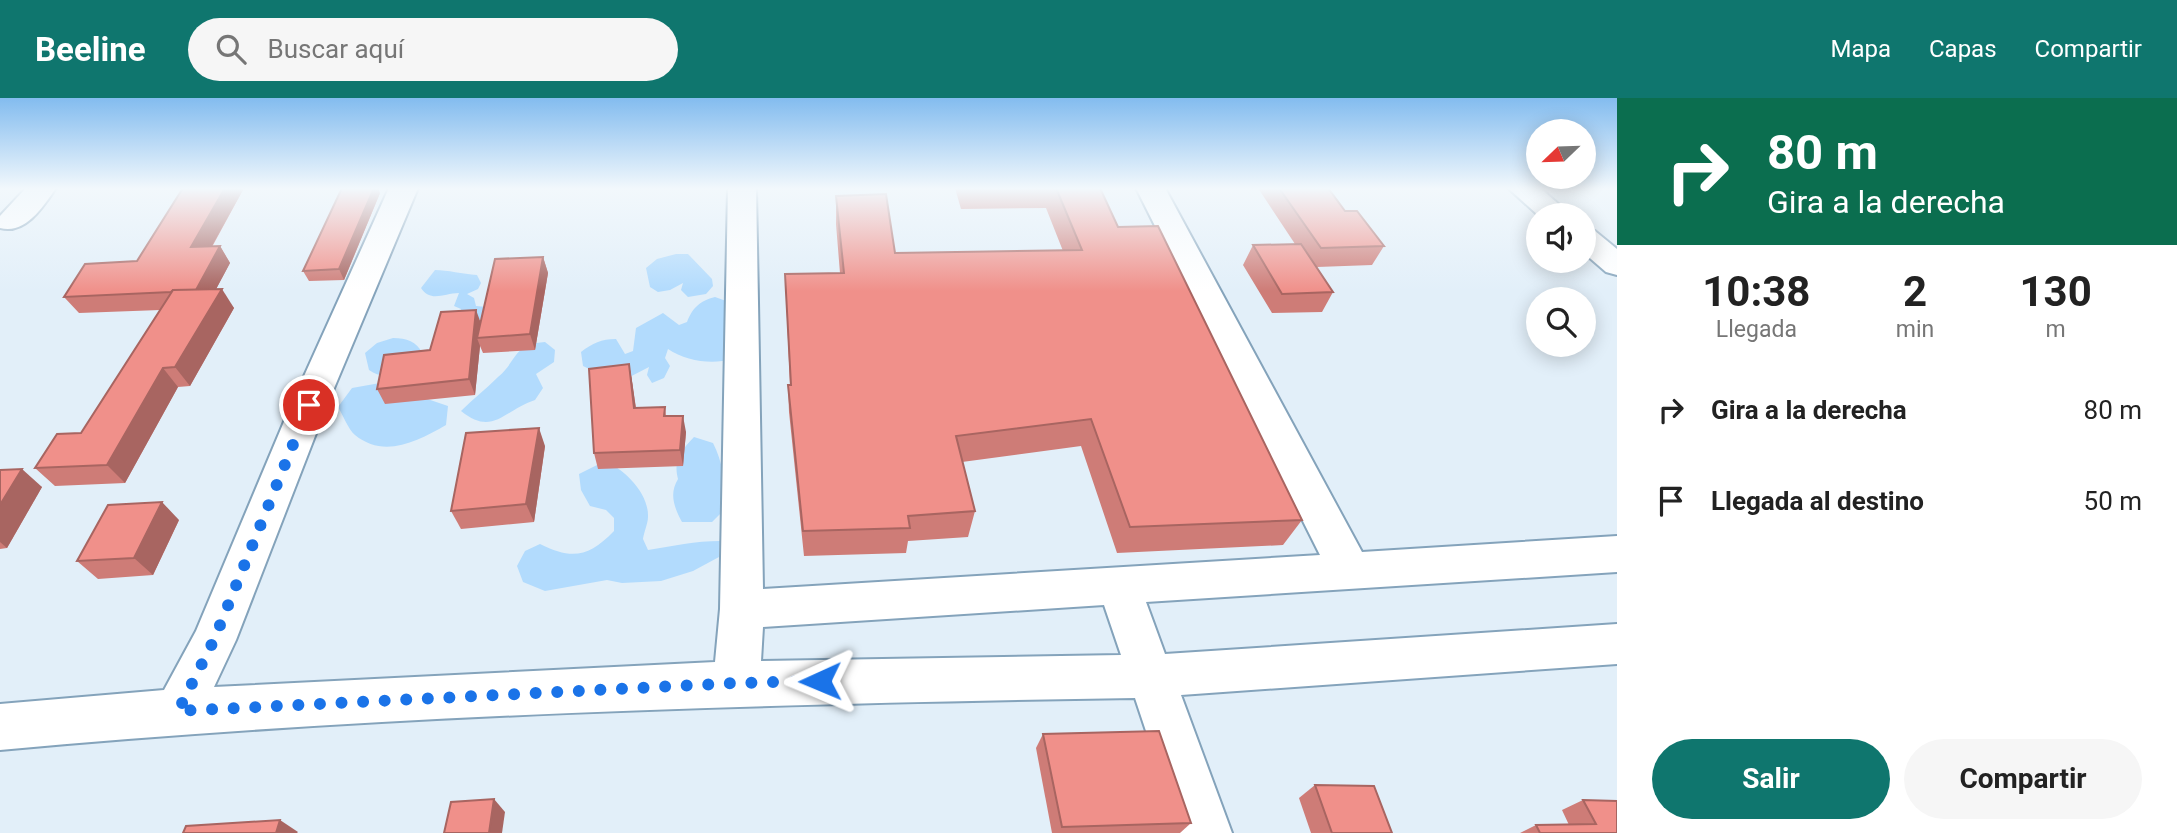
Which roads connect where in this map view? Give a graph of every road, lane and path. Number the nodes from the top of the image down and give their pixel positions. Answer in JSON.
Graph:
{"nodes":[{"id":1,"x":389,"y":222,"type":"edge"},
{"id":2,"x":742,"y":222,"type":"edge"},
{"id":3,"x":1168,"y":222,"type":"edge"},
{"id":4,"x":1596,"y":248,"type":"edge"},
{"id":5,"x":1617,"y":265,"type":"edge"},
{"id":6,"x":1617,"y":554,"type":"edge"},
{"id":7,"x":1349,"y":569,"type":"junction"},
{"id":8,"x":1119,"y":586,"type":"junction"},
{"id":9,"x":742,"y":609,"type":"junction"},
{"id":10,"x":1617,"y":644,"type":"edge"},
{"id":11,"x":1153,"y":676,"type":"junction"},
{"id":12,"x":736,"y":683,"type":"junction"},
{"id":13,"x":178,"y":711,"type":"junction"},
{"id":14,"x":0,"y":727,"type":"edge"},
{"id":15,"x":1206,"y":833,"type":"edge"}],
"edges":[{"from":1,"to":13,"type":"street"},
{"from":2,"to":9,"type":"street"},
{"from":3,"to":7,"type":"street"},
{"from":4,"to":5,"type":"street"},
{"from":6,"to":7,"type":"street"},
{"from":7,"to":8,"type":"street"},
{"from":8,"to":9,"type":"street"},
{"from":8,"to":11,"type":"street"},
{"from":9,"to":12,"type":"street"},
{"from":10,"to":11,"type":"street"},
{"from":11,"to":12,"type":"street"},
{"from":11,"to":15,"type":"street"},
{"from":12,"to":13,"type":"street"},
{"from":13,"to":14,"type":"street"}]}
